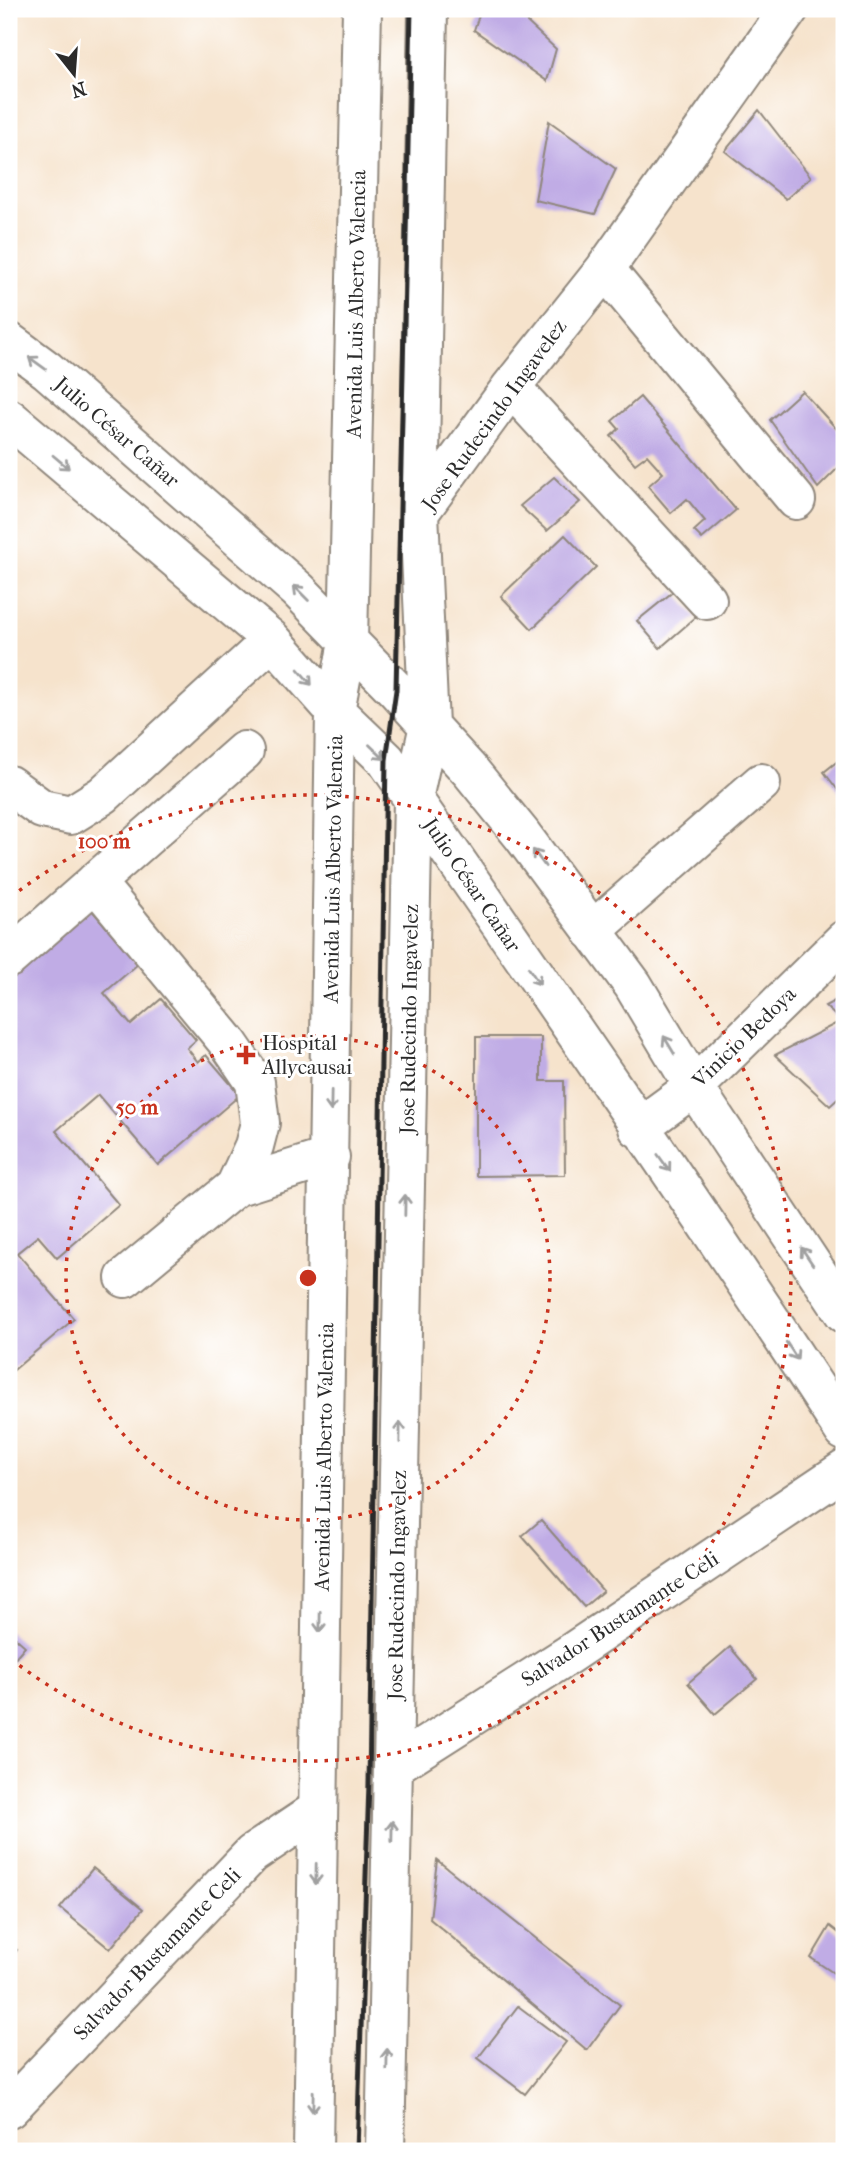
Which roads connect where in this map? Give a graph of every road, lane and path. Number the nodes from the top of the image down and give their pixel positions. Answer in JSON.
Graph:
{"nodes":[{"id":1,"x":362,"y":9,"type":"edge"},
{"id":2,"x":428,"y":9,"type":"edge"},
{"id":3,"x":789,"y":9,"type":"edge"},
{"id":4,"x":605,"y":268,"type":"junction"},
{"id":5,"x":9,"y":342,"type":"edge"},
{"id":6,"x":511,"y":387,"type":"junction"},
{"id":7,"x":9,"y":418,"type":"edge"},
{"id":8,"x":796,"y":500,"type":"dead end"},
{"id":9,"x":419,"y":513,"type":"junction"},
{"id":10,"x":707,"y":600,"type":"dead end"},
{"id":11,"x":272,"y":640,"type":"junction"},
{"id":12,"x":348,"y":642,"type":"junction"},
{"id":13,"x":335,"y":711,"type":"junction"},
{"id":14,"x":429,"y":725,"type":"junction"},
{"id":15,"x":244,"y":751,"type":"dead end"},
{"id":16,"x":761,"y":783,"type":"dead end"},
{"id":17,"x":9,"y":785,"type":"edge"},
{"id":18,"x":413,"y":799,"type":"junction"},
{"id":19,"x":95,"y":882,"type":"junction"},
{"id":20,"x":592,"y":931,"type":"junction"},
{"id":21,"x":844,"y":940,"type":"edge"},
{"id":22,"x":9,"y":958,"type":"edge"},
{"id":23,"x":694,"y":1087,"type":"junction"},
{"id":24,"x":638,"y":1128,"type":"junction"},
{"id":25,"x":330,"y":1157,"type":"junction"},
{"id":26,"x":235,"y":1187,"type":"junction"},
{"id":27,"x":125,"y":1278,"type":"dead end"},
{"id":28,"x":844,"y":1312,"type":"edge"},
{"id":29,"x":844,"y":1431,"type":"edge"},
{"id":30,"x":844,"y":1470,"type":"edge"},
{"id":31,"x":394,"y":1766,"type":"junction"},
{"id":32,"x":316,"y":1811,"type":"junction"},
{"id":33,"x":9,"y":2109,"type":"edge"},
{"id":34,"x":313,"y":2151,"type":"edge"},
{"id":35,"x":385,"y":2151,"type":"edge"}],
"edges":[{"from":1,"to":12,"type":"street","name":"Avenida Luis Alberto Valencia"},
{"from":2,"to":9,"type":"street"},
{"from":3,"to":4,"type":"street","name":"Jose Rudecindo Ingavelez"},
{"from":4,"to":6,"type":"street","name":"Jose Rudecindo Ingavelez"},
{"from":4,"to":8,"type":"street"},
{"from":12,"to":5,"type":"street","name":"Julio César Cañar","one_way":true},
{"from":6,"to":9,"type":"street","name":"Jose Rudecindo Ingavelez"},
{"from":6,"to":10,"type":"street"},
{"from":7,"to":11,"type":"street","name":"Julio César Cañar","one_way":true},
{"from":9,"to":14,"type":"street","name":"Jose Rudecindo Ingavelez"},
{"from":11,"to":13,"type":"street","name":"Julio César Cañar","one_way":true},
{"from":11,"to":17,"type":"street"},
{"from":12,"to":13,"type":"street","name":"Avenida Luis Alberto Valencia"},
{"from":12,"to":14,"type":"street","name":"Julio César Cañar"},
{"from":13,"to":18,"type":"street","name":"Julio César Cañar","one_way":true},
{"from":13,"to":25,"type":"street","name":"Avenida Luis Alberto Valencia","one_way":true},
{"from":14,"to":18,"type":"street","name":"Jose Rudecindo Ingavelez"},
{"from":20,"to":14,"type":"street","name":"Julio César Cañar","one_way":true},
{"from":15,"to":19,"type":"street"},
{"from":16,"to":20,"type":"street"},
{"from":18,"to":24,"type":"street","name":"Julio César Cañar","one_way":true},
{"from":31,"to":18,"type":"street","name":"Jose Rudecindo Ingavelez","one_way":true},
{"from":19,"to":22,"type":"street"},
{"from":19,"to":26,"type":"street"},
{"from":23,"to":20,"type":"street","name":"Julio César Cañar","one_way":true},
{"from":21,"to":23,"type":"street","name":"Vinicio Bedoya"},
{"from":23,"to":24,"type":"street","name":"Vinicio Bedoya"},
{"from":28,"to":23,"type":"street","name":"Julio César Cañar","one_way":true},
{"from":24,"to":29,"type":"street","name":"Julio César Cañar","one_way":true},
{"from":25,"to":26,"type":"street"},
{"from":25,"to":32,"type":"street","name":"Avenida Luis Alberto Valencia","one_way":true},
{"from":26,"to":27,"type":"street"},
{"from":30,"to":31,"type":"street","name":"Salvador Bustamante Celi"},
{"from":35,"to":31,"type":"street","name":"Jose Rudecindo Ingavelez","one_way":true},
{"from":32,"to":33,"type":"street","name":"Salvador Bustamante Celi"},
{"from":32,"to":34,"type":"street","name":"Avenida Luis Alberto Valencia","one_way":true}]}
